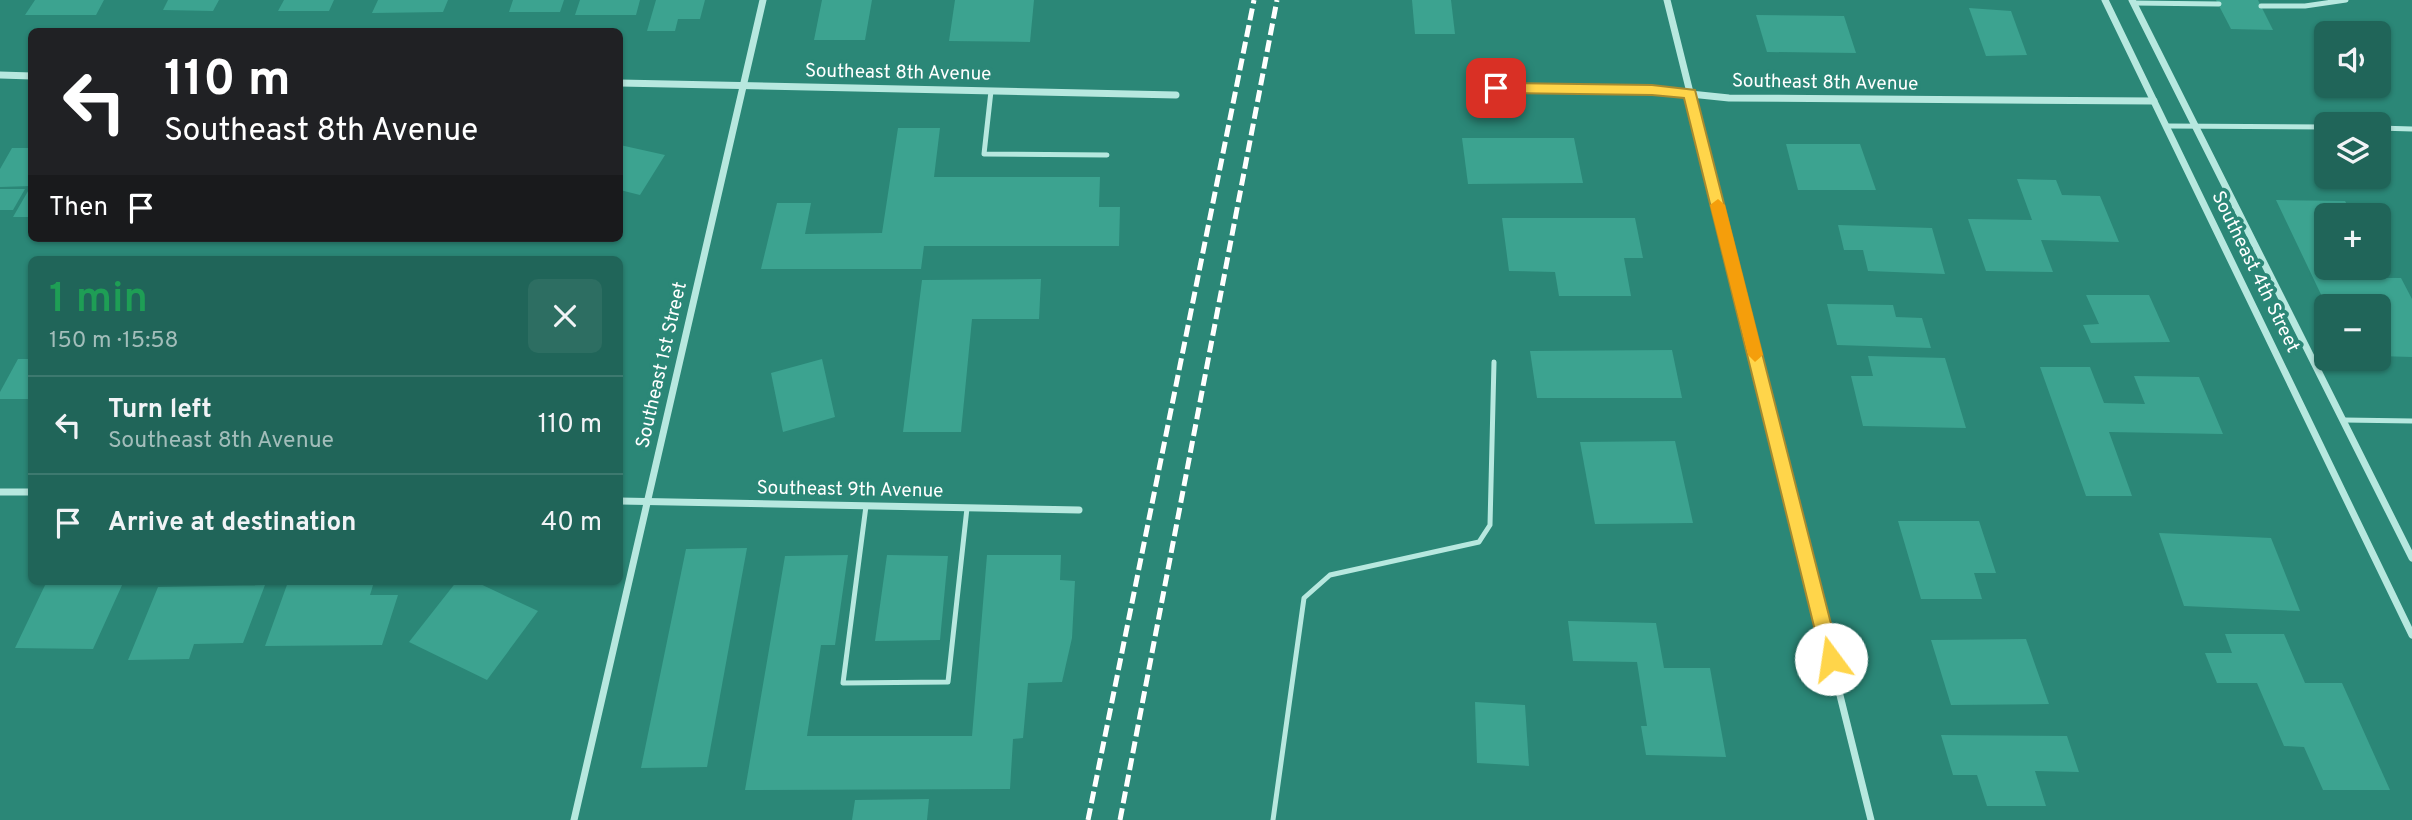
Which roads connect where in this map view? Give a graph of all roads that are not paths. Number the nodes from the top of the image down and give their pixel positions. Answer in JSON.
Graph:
{"nodes":[{"id":1,"x":764,"y":0,"type":"edge"},
{"id":2,"x":1667,"y":0,"type":"edge"},
{"id":3,"x":2105,"y":0,"type":"edge"},
{"id":4,"x":2346,"y":0,"type":"edge"},
{"id":5,"x":2133,"y":2,"type":"edge"},
{"id":6,"x":2219,"y":5,"type":"dead end"},
{"id":7,"x":2261,"y":6,"type":"dead end"},
{"id":8,"x":0,"y":75,"type":"edge"},
{"id":9,"x":28,"y":75,"type":"edge"},
{"id":10,"x":623,"y":83,"type":"edge"},
{"id":11,"x":743,"y":85,"type":"junction"},
{"id":12,"x":1496,"y":88,"type":"dead end"},
{"id":13,"x":991,"y":90,"type":"junction"},
{"id":14,"x":1690,"y":94,"type":"junction"},
{"id":15,"x":1176,"y":95,"type":"dead end"},
{"id":16,"x":2154,"y":101,"type":"junction"},
{"id":17,"x":2167,"y":126,"type":"junction"},
{"id":18,"x":2196,"y":126,"type":"junction"},
{"id":19,"x":2314,"y":127,"type":"edge"},
{"id":20,"x":2391,"y":128,"type":"edge"},
{"id":21,"x":2412,"y":129,"type":"edge"},
{"id":22,"x":1107,"y":155,"type":"dead end"},
{"id":23,"x":1494,"y":362,"type":"dead end"},
{"id":24,"x":2344,"y":420,"type":"junction"},
{"id":25,"x":2412,"y":421,"type":"edge"},
{"id":26,"x":0,"y":492,"type":"edge"},
{"id":27,"x":28,"y":492,"type":"edge"},
{"id":28,"x":623,"y":501,"type":"edge"},
{"id":29,"x":647,"y":501,"type":"junction"},
{"id":30,"x":866,"y":506,"type":"junction"},
{"id":31,"x":967,"y":508,"type":"junction"},
{"id":32,"x":1079,"y":510,"type":"dead end"},
{"id":33,"x":2412,"y":558,"type":"edge"},
{"id":34,"x":2412,"y":635,"type":"edge"},
{"id":35,"x":574,"y":820,"type":"edge"},
{"id":36,"x":1273,"y":820,"type":"edge"},
{"id":37,"x":1871,"y":820,"type":"edge"}],
"edges":[{"from":1,"to":11,"type":"street","name":"Southeast 1st Street"},
{"from":2,"to":14,"type":"street"},
{"from":3,"to":16,"type":"street","name":"Southeast 4th Street"},
{"from":4,"to":7,"type":"lane"},
{"from":5,"to":6,"type":"lane"},
{"from":5,"to":18,"type":"street","name":"Southeast 4th Street"},
{"from":8,"to":9,"type":"street"},
{"from":10,"to":11,"type":"street","name":"Southeast 8th Avenue"},
{"from":11,"to":13,"type":"street","name":"Southeast 8th Avenue"},
{"from":11,"to":29,"type":"street","name":"Southeast 1st Street"},
{"from":12,"to":14,"type":"street","name":"Southeast 8th Avenue"},
{"from":13,"to":15,"type":"street","name":"Southeast 8th Avenue"},
{"from":13,"to":22,"type":"lane"},
{"from":14,"to":16,"type":"street","name":"Southeast 8th Avenue"},
{"from":14,"to":37,"type":"street"},
{"from":16,"to":17,"type":"street","name":"Southeast 4th Street"},
{"from":17,"to":18,"type":"lane"},
{"from":17,"to":34,"type":"street","name":"Southeast 4th Street"},
{"from":18,"to":19,"type":"lane"},
{"from":18,"to":24,"type":"street","name":"Southeast 4th Street"},
{"from":20,"to":21,"type":"lane"},
{"from":23,"to":36,"type":"lane"},
{"from":24,"to":25,"type":"lane"},
{"from":24,"to":33,"type":"street","name":"Southeast 4th Street"},
{"from":26,"to":27,"type":"street"},
{"from":28,"to":29,"type":"street","name":"Southeast 9th Avenue"},
{"from":29,"to":30,"type":"street","name":"Southeast 9th Avenue"},
{"from":29,"to":35,"type":"street","name":"Southeast 1st Street"},
{"from":30,"to":31,"type":"street","name":"Southeast 9th Avenue"},
{"from":30,"to":31,"type":"lane"},
{"from":31,"to":32,"type":"street","name":"Southeast 9th Avenue"}]}
